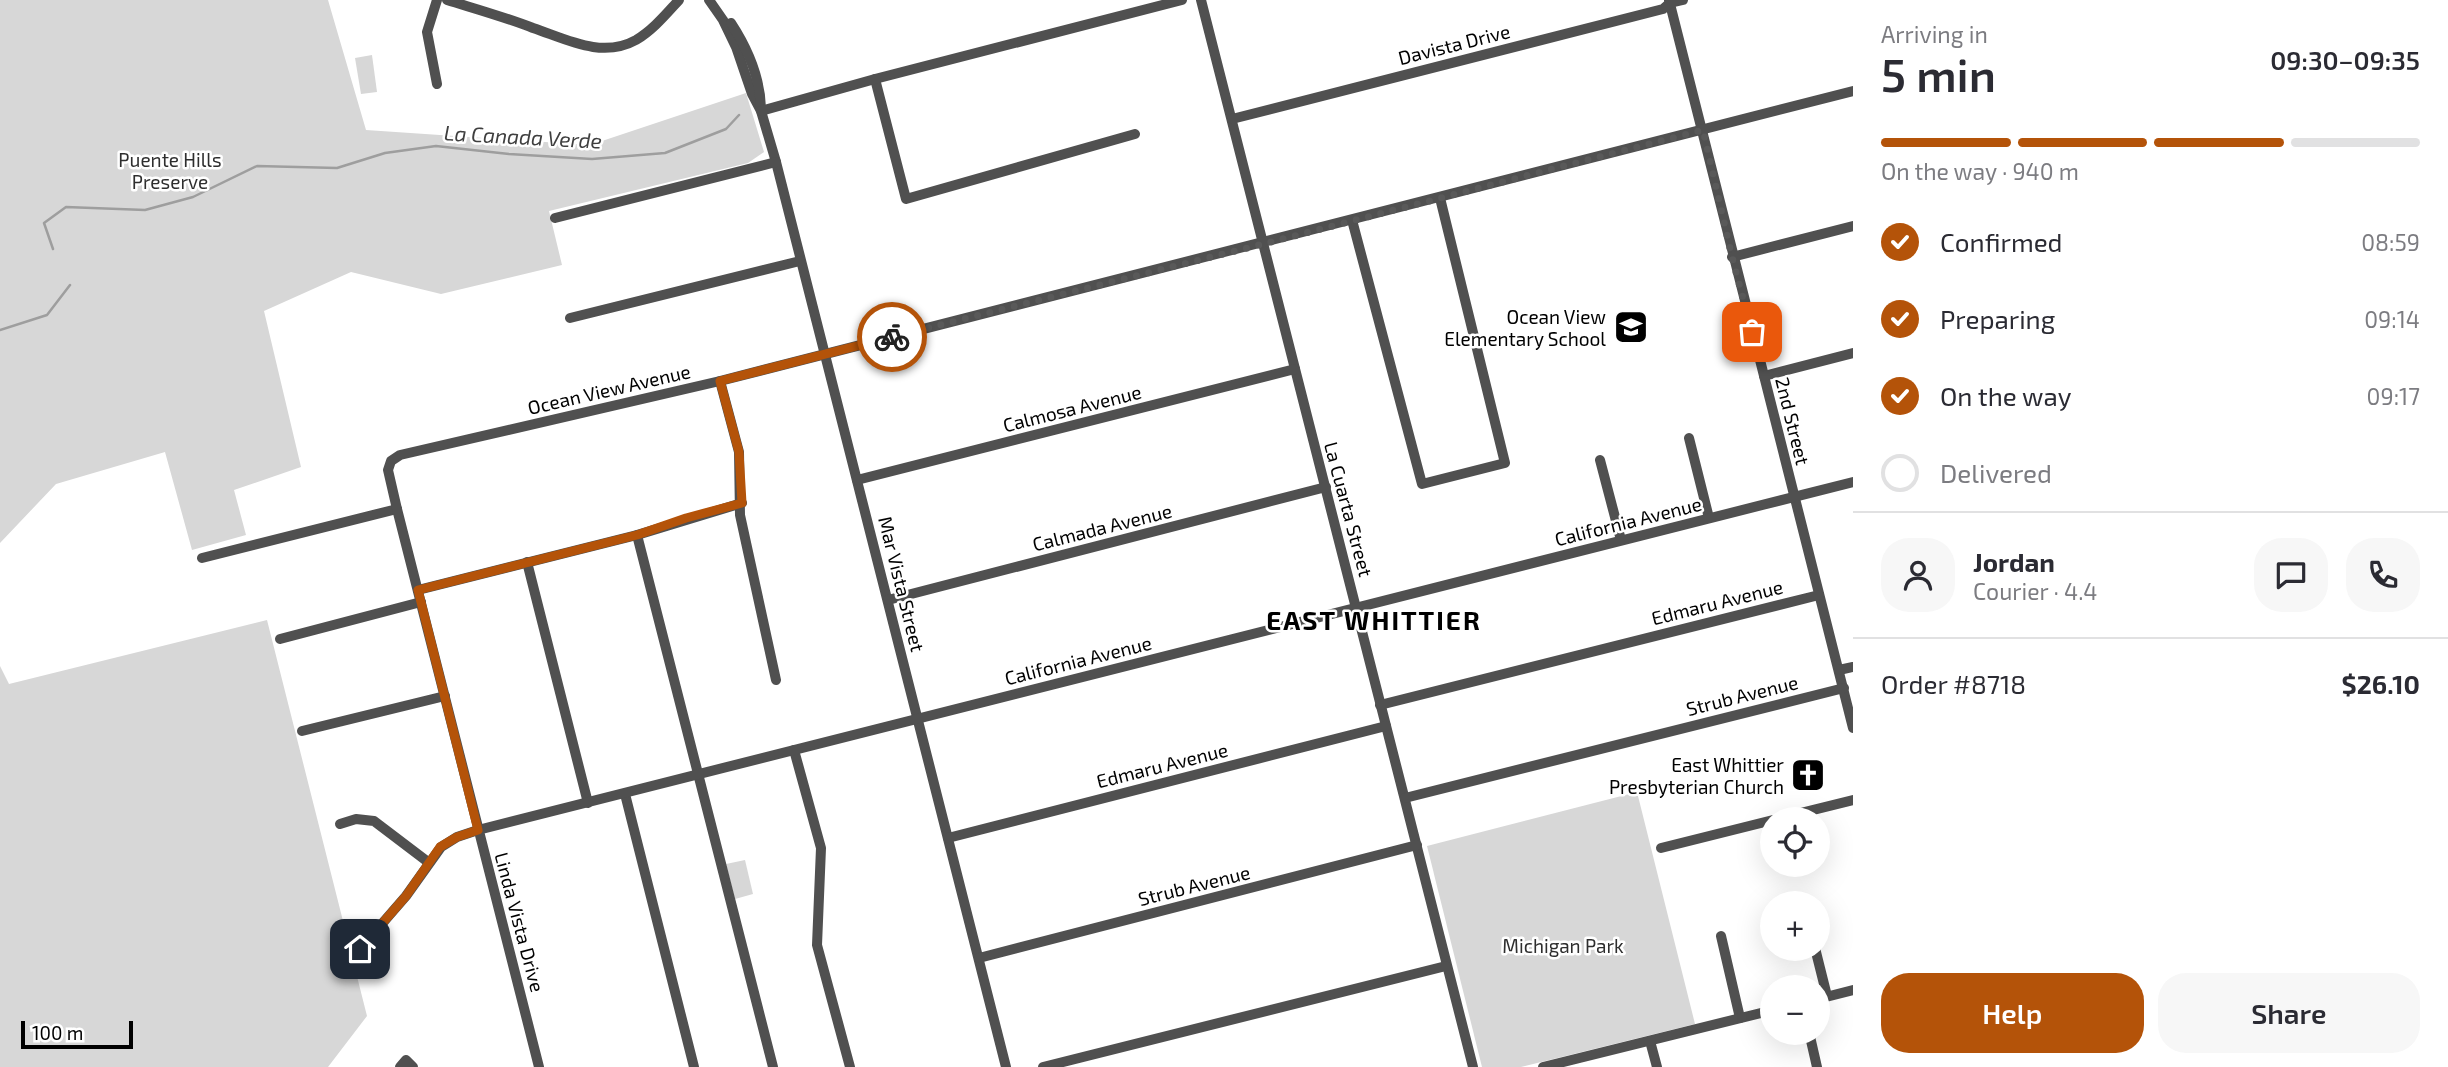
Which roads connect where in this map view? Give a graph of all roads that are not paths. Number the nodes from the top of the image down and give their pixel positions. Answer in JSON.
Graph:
{"nodes":[{"id":1,"x":437,"y":0,"type":"edge"},
{"id":2,"x":447,"y":0,"type":"edge"},
{"id":3,"x":679,"y":0,"type":"edge"},
{"id":4,"x":709,"y":0,"type":"edge"},
{"id":5,"x":715,"y":0,"type":"edge"},
{"id":6,"x":1182,"y":0,"type":"edge"},
{"id":7,"x":1201,"y":0,"type":"edge"},
{"id":8,"x":1683,"y":0,"type":"edge"},
{"id":9,"x":1669,"y":2,"type":"edge"},
{"id":10,"x":875,"y":79,"type":"junction"},
{"id":11,"x":437,"y":83,"type":"dead end"},
{"id":12,"x":1853,"y":91,"type":"edge"},
{"id":13,"x":761,"y":111,"type":"junction"},
{"id":14,"x":1232,"y":119,"type":"junction"},
{"id":15,"x":1703,"y":130,"type":"junction"},
{"id":16,"x":1135,"y":134,"type":"dead end"},
{"id":17,"x":776,"y":162,"type":"junction"},
{"id":18,"x":1440,"y":198,"type":"junction"},
{"id":19,"x":555,"y":218,"type":"dead end"},
{"id":20,"x":1352,"y":220,"type":"junction"},
{"id":21,"x":1853,"y":226,"type":"edge"},
{"id":22,"x":1263,"y":244,"type":"junction"},
{"id":23,"x":1732,"y":257,"type":"junction"},
{"id":24,"x":800,"y":261,"type":"junction"},
{"id":25,"x":570,"y":318,"type":"dead end"},
{"id":26,"x":825,"y":353,"type":"junction"},
{"id":27,"x":1853,"y":353,"type":"edge"},
{"id":28,"x":1295,"y":369,"type":"junction"},
{"id":29,"x":1764,"y":376,"type":"junction"},
{"id":30,"x":720,"y":381,"type":"junction"},
{"id":31,"x":1689,"y":438,"type":"dead end"},
{"id":32,"x":1600,"y":460,"type":"dead end"},
{"id":33,"x":391,"y":461,"type":"joint"},
{"id":34,"x":857,"y":480,"type":"junction"},
{"id":35,"x":1853,"y":481,"type":"edge"},
{"id":36,"x":1325,"y":487,"type":"junction"},
{"id":37,"x":1793,"y":497,"type":"junction"},
{"id":38,"x":742,"y":503,"type":"junction"},
{"id":39,"x":397,"y":509,"type":"junction"},
{"id":40,"x":1709,"y":518,"type":"junction"},
{"id":41,"x":637,"y":535,"type":"junction"},
{"id":42,"x":1621,"y":540,"type":"junction"},
{"id":43,"x":202,"y":558,"type":"dead end"},
{"id":44,"x":527,"y":562,"type":"junction"},
{"id":45,"x":418,"y":590,"type":"junction"},
{"id":46,"x":1819,"y":594,"type":"junction"},
{"id":47,"x":888,"y":600,"type":"junction"},
{"id":48,"x":421,"y":602,"type":"junction"},
{"id":49,"x":1357,"y":607,"type":"junction"},
{"id":50,"x":281,"y":639,"type":"dead end"},
{"id":51,"x":1853,"y":667,"type":"edge"},
{"id":52,"x":1839,"y":670,"type":"junction"},
{"id":53,"x":776,"y":680,"type":"dead end"},
{"id":54,"x":1844,"y":688,"type":"junction"},
{"id":55,"x":444,"y":696,"type":"junction"},
{"id":56,"x":1380,"y":705,"type":"junction"},
{"id":57,"x":918,"y":719,"type":"junction"},
{"id":58,"x":1386,"y":726,"type":"junction"},
{"id":59,"x":1853,"y":728,"type":"edge"},
{"id":60,"x":302,"y":731,"type":"dead end"},
{"id":61,"x":794,"y":750,"type":"junction"},
{"id":62,"x":698,"y":775,"type":"junction"},
{"id":63,"x":625,"y":794,"type":"junction"},
{"id":64,"x":1405,"y":798,"type":"junction"},
{"id":65,"x":1853,"y":800,"type":"edge"},
{"id":66,"x":588,"y":803,"type":"junction"},
{"id":67,"x":1826,"y":807,"type":"edge"},
{"id":68,"x":340,"y":824,"type":"dead end"},
{"id":69,"x":1760,"y":824,"type":"edge"},
{"id":70,"x":478,"y":830,"type":"junction"},
{"id":71,"x":948,"y":838,"type":"junction"},
{"id":72,"x":1417,"y":845,"type":"junction"},
{"id":73,"x":1661,"y":848,"type":"dead end"},
{"id":74,"x":428,"y":862,"type":"junction"},
{"id":75,"x":1721,"y":936,"type":"dead end"},
{"id":76,"x":360,"y":949,"type":"dead end"},
{"id":77,"x":979,"y":958,"type":"junction"},
{"id":78,"x":1446,"y":966,"type":"junction"},
{"id":79,"x":1853,"y":990,"type":"edge"},
{"id":80,"x":1830,"y":995,"type":"edge"},
{"id":81,"x":1760,"y":1013,"type":"edge"},
{"id":82,"x":1740,"y":1018,"type":"junction"},
{"id":83,"x":1650,"y":1041,"type":"junction"},
{"id":84,"x":1812,"y":1045,"type":"edge"},
{"id":85,"x":1563,"y":1064,"type":"edge"},
{"id":86,"x":539,"y":1067,"type":"edge"},
{"id":87,"x":694,"y":1067,"type":"edge"},
{"id":88,"x":773,"y":1067,"type":"edge"},
{"id":89,"x":849,"y":1067,"type":"edge"},
{"id":90,"x":1006,"y":1067,"type":"edge"},
{"id":91,"x":1043,"y":1067,"type":"edge"},
{"id":92,"x":1473,"y":1067,"type":"edge"},
{"id":93,"x":1543,"y":1067,"type":"edge"},
{"id":94,"x":1657,"y":1067,"type":"edge"},
{"id":95,"x":1817,"y":1067,"type":"edge"}],
"edges":[{"from":1,"to":11,"type":"street"},
{"from":2,"to":3,"type":"street"},
{"from":4,"to":13,"type":"street","name":"Mar Vista Street"},
{"from":5,"to":13,"type":"street","name":"Mar Vista Street"},
{"from":6,"to":10,"type":"street"},
{"from":7,"to":14,"type":"street","name":"La Cuarta Street"},
{"from":8,"to":9,"type":"street","name":"Davista Drive"},
{"from":9,"to":14,"type":"street","name":"Davista Drive"},
{"from":9,"to":15,"type":"street","name":"2nd Street"},
{"from":10,"to":13,"type":"street"},
{"from":10,"to":16,"type":"street"},
{"from":12,"to":15,"type":"street","name":"Ocean View Avenue"},
{"from":13,"to":17,"type":"street","name":"Mar Vista Street"},
{"from":14,"to":22,"type":"street","name":"La Cuarta Street"},
{"from":15,"to":18,"type":"street","name":"Ocean View Avenue"},
{"from":15,"to":23,"type":"street","name":"2nd Street"},
{"from":17,"to":19,"type":"street"},
{"from":17,"to":24,"type":"street","name":"Mar Vista Street"},
{"from":18,"to":20,"type":"street","name":"Ocean View Avenue"},
{"from":18,"to":20,"type":"street"},
{"from":20,"to":22,"type":"street","name":"Ocean View Avenue"},
{"from":21,"to":23,"type":"street"},
{"from":22,"to":26,"type":"street","name":"Ocean View Avenue"},
{"from":22,"to":28,"type":"street","name":"La Cuarta Street"},
{"from":23,"to":29,"type":"street","name":"2nd Street"},
{"from":24,"to":25,"type":"street"},
{"from":24,"to":26,"type":"street","name":"Mar Vista Street"},
{"from":26,"to":30,"type":"street","name":"Ocean View Avenue"},
{"from":26,"to":34,"type":"street","name":"Mar Vista Street"},
{"from":27,"to":29,"type":"street"},
{"from":28,"to":34,"type":"street","name":"Calmosa Avenue"},
{"from":28,"to":36,"type":"street","name":"La Cuarta Street"},
{"from":29,"to":37,"type":"street","name":"2nd Street"},
{"from":30,"to":33,"type":"street","name":"Ocean View Avenue"},
{"from":30,"to":38,"type":"street"},
{"from":31,"to":40,"type":"street"},
{"from":32,"to":42,"type":"street"},
{"from":33,"to":39,"type":"street","name":"Linda Vista Drive"},
{"from":34,"to":47,"type":"street","name":"Mar Vista Street"},
{"from":35,"to":37,"type":"street","name":"California Avenue"},
{"from":36,"to":47,"type":"street","name":"Calmada Avenue"},
{"from":36,"to":49,"type":"street","name":"La Cuarta Street"},
{"from":37,"to":40,"type":"street","name":"California Avenue"},
{"from":37,"to":46,"type":"street","name":"2nd Street"},
{"from":38,"to":41,"type":"street"},
{"from":38,"to":53,"type":"street"},
{"from":39,"to":43,"type":"street"},
{"from":39,"to":45,"type":"street","name":"Linda Vista Drive"},
{"from":40,"to":42,"type":"street","name":"California Avenue"},
{"from":41,"to":44,"type":"street"},
{"from":41,"to":62,"type":"street"},
{"from":42,"to":49,"type":"street","name":"California Avenue"},
{"from":44,"to":45,"type":"street"},
{"from":44,"to":66,"type":"street"},
{"from":45,"to":48,"type":"street","name":"Linda Vista Drive"},
{"from":46,"to":52,"type":"street","name":"2nd Street"},
{"from":46,"to":56,"type":"street","name":"Edmaru Avenue"},
{"from":47,"to":57,"type":"street","name":"Mar Vista Street"},
{"from":48,"to":50,"type":"street"},
{"from":48,"to":55,"type":"street","name":"Linda Vista Drive"},
{"from":49,"to":56,"type":"street","name":"La Cuarta Street"},
{"from":49,"to":57,"type":"street","name":"California Avenue"},
{"from":51,"to":52,"type":"street"},
{"from":52,"to":54,"type":"street","name":"2nd Street"},
{"from":54,"to":59,"type":"street","name":"2nd Street"},
{"from":54,"to":64,"type":"street","name":"Strub Avenue"},
{"from":55,"to":60,"type":"street"},
{"from":55,"to":70,"type":"street","name":"Linda Vista Drive"},
{"from":56,"to":58,"type":"street","name":"La Cuarta Street"},
{"from":57,"to":61,"type":"street","name":"California Avenue"},
{"from":57,"to":71,"type":"street","name":"Mar Vista Street"},
{"from":58,"to":64,"type":"street","name":"La Cuarta Street"},
{"from":58,"to":71,"type":"street","name":"Edmaru Avenue"},
{"from":61,"to":62,"type":"street","name":"California Avenue"},
{"from":61,"to":89,"type":"street"},
{"from":62,"to":63,"type":"street","name":"California Avenue"},
{"from":62,"to":88,"type":"street"},
{"from":63,"to":66,"type":"street","name":"California Avenue"},
{"from":63,"to":87,"type":"street"},
{"from":64,"to":72,"type":"street","name":"La Cuarta Street"},
{"from":65,"to":67,"type":"street"},
{"from":66,"to":70,"type":"street","name":"California Avenue"},
{"from":68,"to":74,"type":"street"},
{"from":69,"to":73,"type":"street"},
{"from":70,"to":74,"type":"street","name":"California Avenue"},
{"from":70,"to":86,"type":"street","name":"Linda Vista Drive"},
{"from":71,"to":77,"type":"street","name":"Mar Vista Street"},
{"from":72,"to":77,"type":"street","name":"Strub Avenue"},
{"from":72,"to":78,"type":"street","name":"La Cuarta Street"},
{"from":74,"to":76,"type":"street","name":"California Avenue"},
{"from":75,"to":82,"type":"street"},
{"from":77,"to":90,"type":"street","name":"Mar Vista Street"},
{"from":78,"to":91,"type":"street"},
{"from":78,"to":92,"type":"street","name":"La Cuarta Street"},
{"from":79,"to":80,"type":"street"},
{"from":81,"to":82,"type":"street"},
{"from":82,"to":83,"type":"street"},
{"from":83,"to":85,"type":"street"},
{"from":83,"to":94,"type":"street"},
{"from":84,"to":95,"type":"street"},
{"from":85,"to":93,"type":"street"}]}
